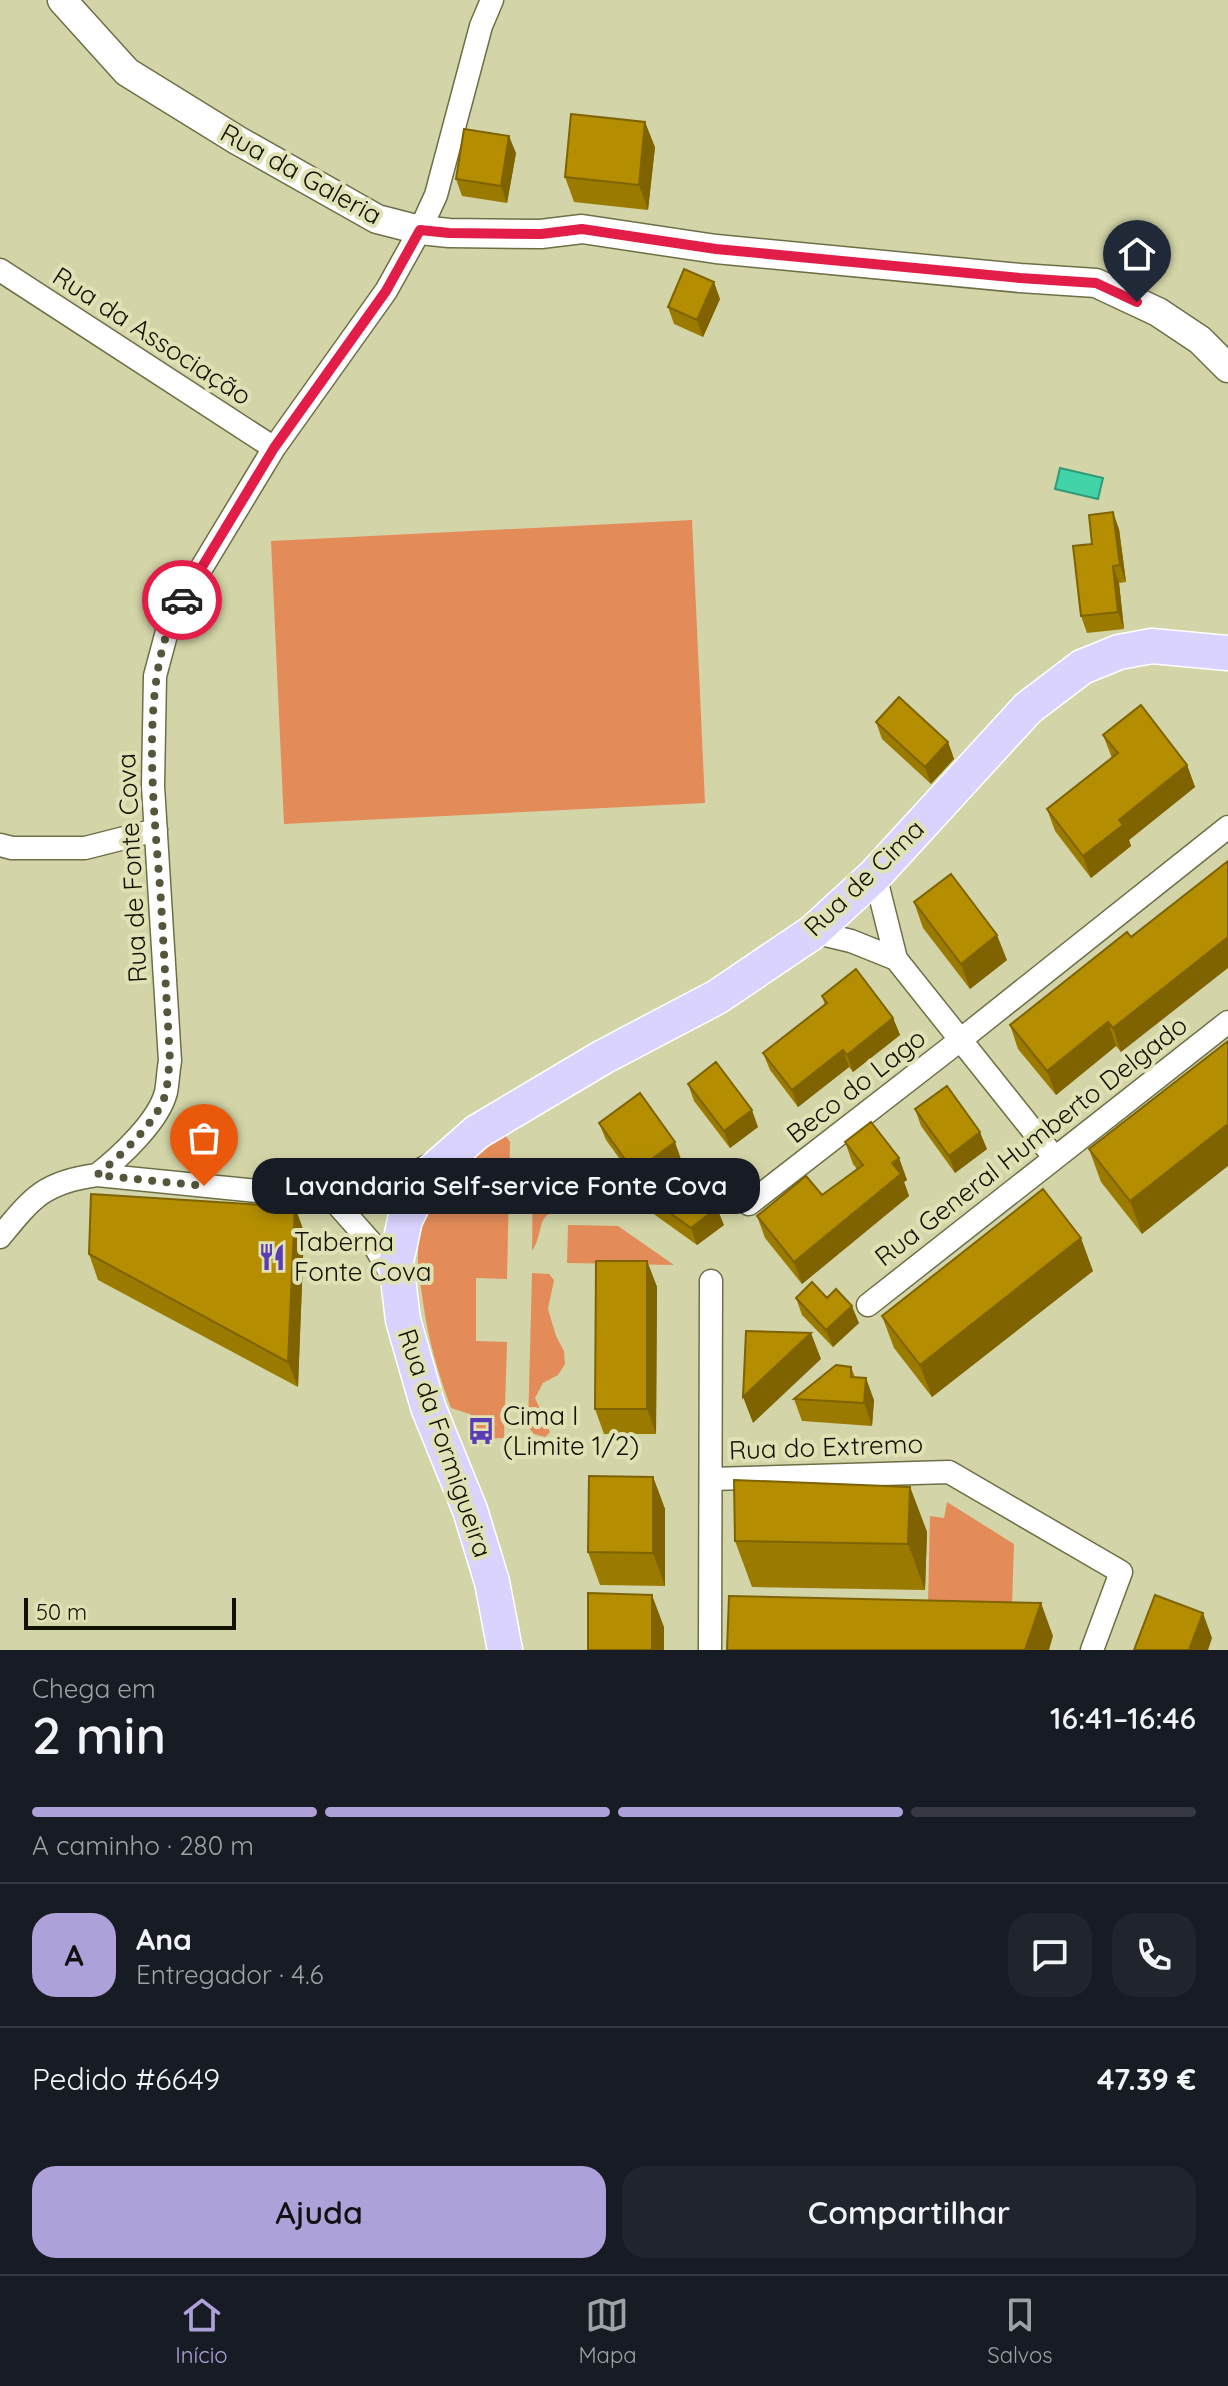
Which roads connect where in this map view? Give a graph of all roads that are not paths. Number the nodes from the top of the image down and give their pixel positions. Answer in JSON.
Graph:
{"nodes":[{"id":1,"x":62,"y":0,"type":"edge"},
{"id":2,"x":492,"y":0,"type":"edge"},
{"id":3,"x":420,"y":230,"type":"junction"},
{"id":4,"x":0,"y":270,"type":"edge"},
{"id":5,"x":1228,"y":368,"type":"edge"},
{"id":6,"x":274,"y":448,"type":"junction"},
{"id":7,"x":1228,"y":653,"type":"edge"},
{"id":8,"x":1228,"y":827,"type":"edge"},
{"id":9,"x":156,"y":830,"type":"junction"},
{"id":10,"x":0,"y":845,"type":"edge"},
{"id":11,"x":875,"y":875,"type":"junction"},
{"id":12,"x":813,"y":932,"type":"junction"},
{"id":13,"x":896,"y":959,"type":"junction"},
{"id":14,"x":1228,"y":1022,"type":"edge"},
{"id":15,"x":959,"y":1041,"type":"junction"},
{"id":16,"x":450,"y":1155,"type":"junction"},
{"id":17,"x":1054,"y":1157,"type":"junction"},
{"id":18,"x":97,"y":1175,"type":"junction"},
{"id":19,"x":329,"y":1195,"type":"junction"},
{"id":20,"x":749,"y":1204,"type":"dead end"},
{"id":21,"x":0,"y":1237,"type":"edge"},
{"id":22,"x":711,"y":1281,"type":"dead end"},
{"id":23,"x":399,"y":1287,"type":"junction"},
{"id":24,"x":868,"y":1305,"type":"dead end"},
{"id":25,"x":711,"y":1479,"type":"junction"},
{"id":26,"x":505,"y":1650,"type":"edge"},
{"id":27,"x":710,"y":1650,"type":"edge"},
{"id":28,"x":1092,"y":1650,"type":"edge"}],
"edges":[{"from":1,"to":3,"type":"street","name":"Rua da Galeria"},
{"from":2,"to":3,"type":"street","name":"Rua de Fonte Cova"},
{"from":3,"to":5,"type":"street","name":"Rua da Galeria"},
{"from":3,"to":6,"type":"street","name":"Rua de Fonte Cova"},
{"from":4,"to":6,"type":"street","name":"Rua da Associação"},
{"from":6,"to":9,"type":"street","name":"Rua de Fonte Cova"},
{"from":7,"to":11,"type":"main road","name":"Rua de Cima"},
{"from":8,"to":15,"type":"street","name":"Beco do Lago"},
{"from":9,"to":10,"type":"street"},
{"from":9,"to":18,"type":"street","name":"Rua de Fonte Cova"},
{"from":11,"to":12,"type":"main road","name":"Rua de Cima"},
{"from":11,"to":13,"type":"street"},
{"from":12,"to":13,"type":"street"},
{"from":12,"to":16,"type":"main road","name":"Rua de Cima"},
{"from":13,"to":15,"type":"street"},
{"from":14,"to":17,"type":"street","name":"Rua General Humberto Delgado"},
{"from":15,"to":17,"type":"street"},
{"from":15,"to":20,"type":"street","name":"Beco do Lago"},
{"from":16,"to":19,"type":"street"},
{"from":16,"to":23,"type":"main road","name":"Rua da Formigueira"},
{"from":17,"to":24,"type":"street","name":"Rua General Humberto Delgado"},
{"from":18,"to":19,"type":"street"},
{"from":18,"to":21,"type":"street"},
{"from":19,"to":23,"type":"street"},
{"from":22,"to":25,"type":"street","name":"Rua do Extremo"},
{"from":23,"to":26,"type":"main road","name":"Rua da Formigueira"},
{"from":25,"to":27,"type":"street","name":"Rua do Extremo"},
{"from":25,"to":28,"type":"street","name":"Rua do Extremo"}]}
